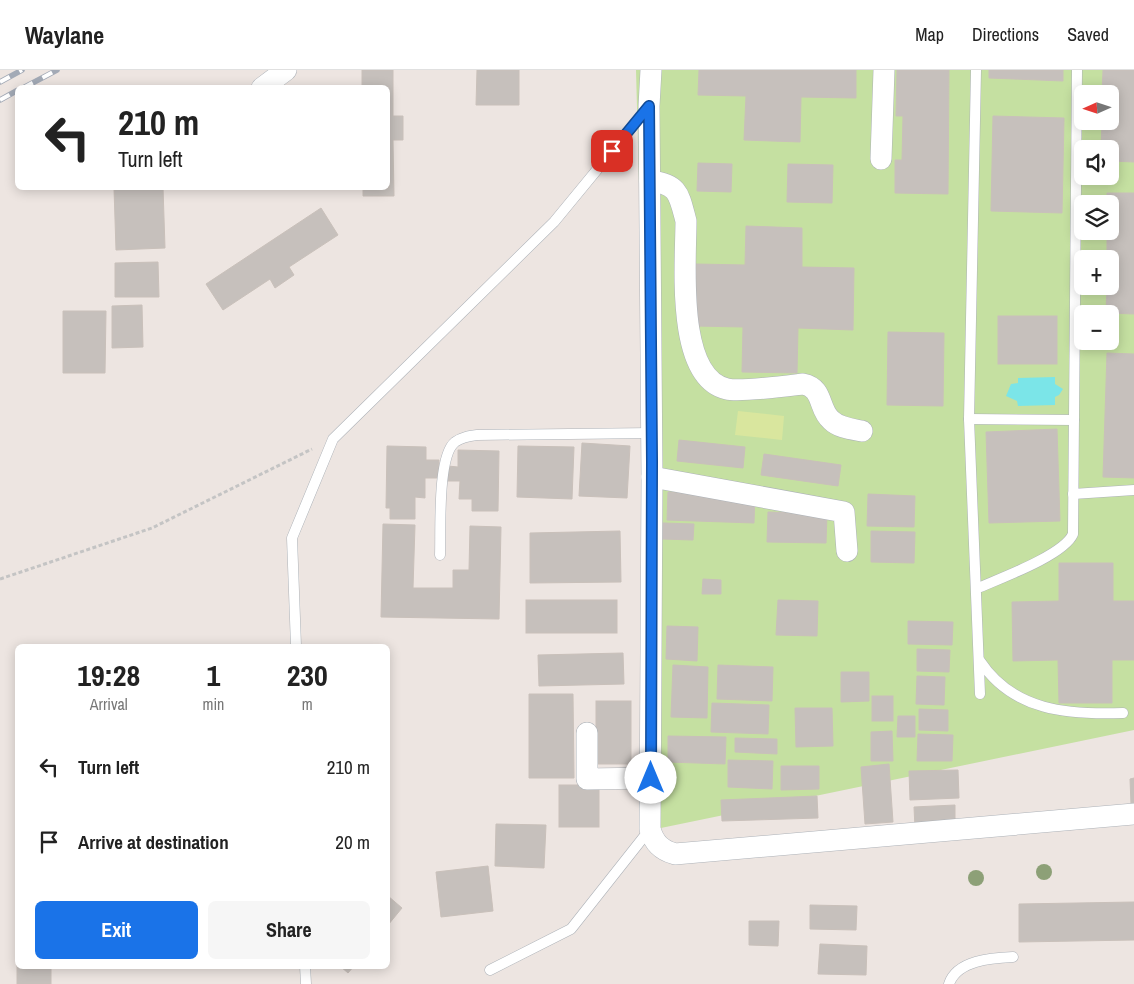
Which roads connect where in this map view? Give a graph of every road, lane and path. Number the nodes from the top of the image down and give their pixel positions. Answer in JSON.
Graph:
{"nodes":[{"id":1,"x":286,"y":70,"type":"edge"},
{"id":2,"x":651,"y":70,"type":"edge"},
{"id":3,"x":884,"y":70,"type":"edge"},
{"id":4,"x":976,"y":70,"type":"edge"},
{"id":5,"x":1077,"y":70,"type":"edge"},
{"id":6,"x":266,"y":85,"type":"edge"},
{"id":7,"x":649,"y":106,"type":"junction"},
{"id":8,"x":881,"y":159,"type":"dead end"},
{"id":9,"x":650,"y":181,"type":"junction"},
{"id":10,"x":969,"y":419,"type":"junction"},
{"id":11,"x":1074,"y":420,"type":"junction"},
{"id":12,"x":862,"y":431,"type":"dead end"},
{"id":13,"x":652,"y":433,"type":"junction"},
{"id":14,"x":333,"y":439,"type":"junction"},
{"id":15,"x":652,"y":477,"type":"junction"},
{"id":16,"x":1134,"y":490,"type":"edge"},
{"id":17,"x":1073,"y":494,"type":"junction"},
{"id":18,"x":848,"y":551,"type":"dead end"},
{"id":19,"x":440,"y":555,"type":"dead end"},
{"id":20,"x":0,"y":578,"type":"edge"},
{"id":21,"x":978,"y":588,"type":"junction"},
{"id":22,"x":296,"y":644,"type":"edge"},
{"id":23,"x":980,"y":660,"type":"junction"},
{"id":24,"x":980,"y":694,"type":"dead end"},
{"id":25,"x":1124,"y":713,"type":"dead end"},
{"id":26,"x":587,"y":733,"type":"dead end"},
{"id":27,"x":651,"y":778,"type":"junction"},
{"id":28,"x":1134,"y":814,"type":"edge"},
{"id":29,"x":650,"y":829,"type":"junction"},
{"id":30,"x":1013,"y":957,"type":"dead end"},
{"id":31,"x":305,"y":969,"type":"edge"},
{"id":32,"x":490,"y":970,"type":"dead end"},
{"id":33,"x":306,"y":984,"type":"edge"},
{"id":34,"x":949,"y":984,"type":"edge"}],
"edges":[{"from":1,"to":6,"type":"street"},
{"from":2,"to":7,"type":"street"},
{"from":3,"to":8,"type":"street"},
{"from":4,"to":10,"type":"lane"},
{"from":5,"to":11,"type":"lane"},
{"from":7,"to":9,"type":"street"},
{"from":7,"to":14,"type":"lane"},
{"from":9,"to":12,"type":"street"},
{"from":9,"to":13,"type":"street"},
{"from":10,"to":11,"type":"lane"},
{"from":10,"to":21,"type":"lane"},
{"from":11,"to":17,"type":"lane"},
{"from":13,"to":15,"type":"street"},
{"from":13,"to":19,"type":"lane"},
{"from":14,"to":20,"type":"path"},
{"from":14,"to":22,"type":"lane"},
{"from":15,"to":18,"type":"street"},
{"from":15,"to":27,"type":"street"},
{"from":16,"to":17,"type":"lane"},
{"from":17,"to":21,"type":"lane"},
{"from":21,"to":23,"type":"lane"},
{"from":23,"to":24,"type":"lane"},
{"from":23,"to":25,"type":"lane"},
{"from":26,"to":27,"type":"street"},
{"from":27,"to":29,"type":"street"},
{"from":28,"to":29,"type":"street"},
{"from":29,"to":32,"type":"lane"},
{"from":30,"to":34,"type":"lane"},
{"from":31,"to":33,"type":"lane"}]}
